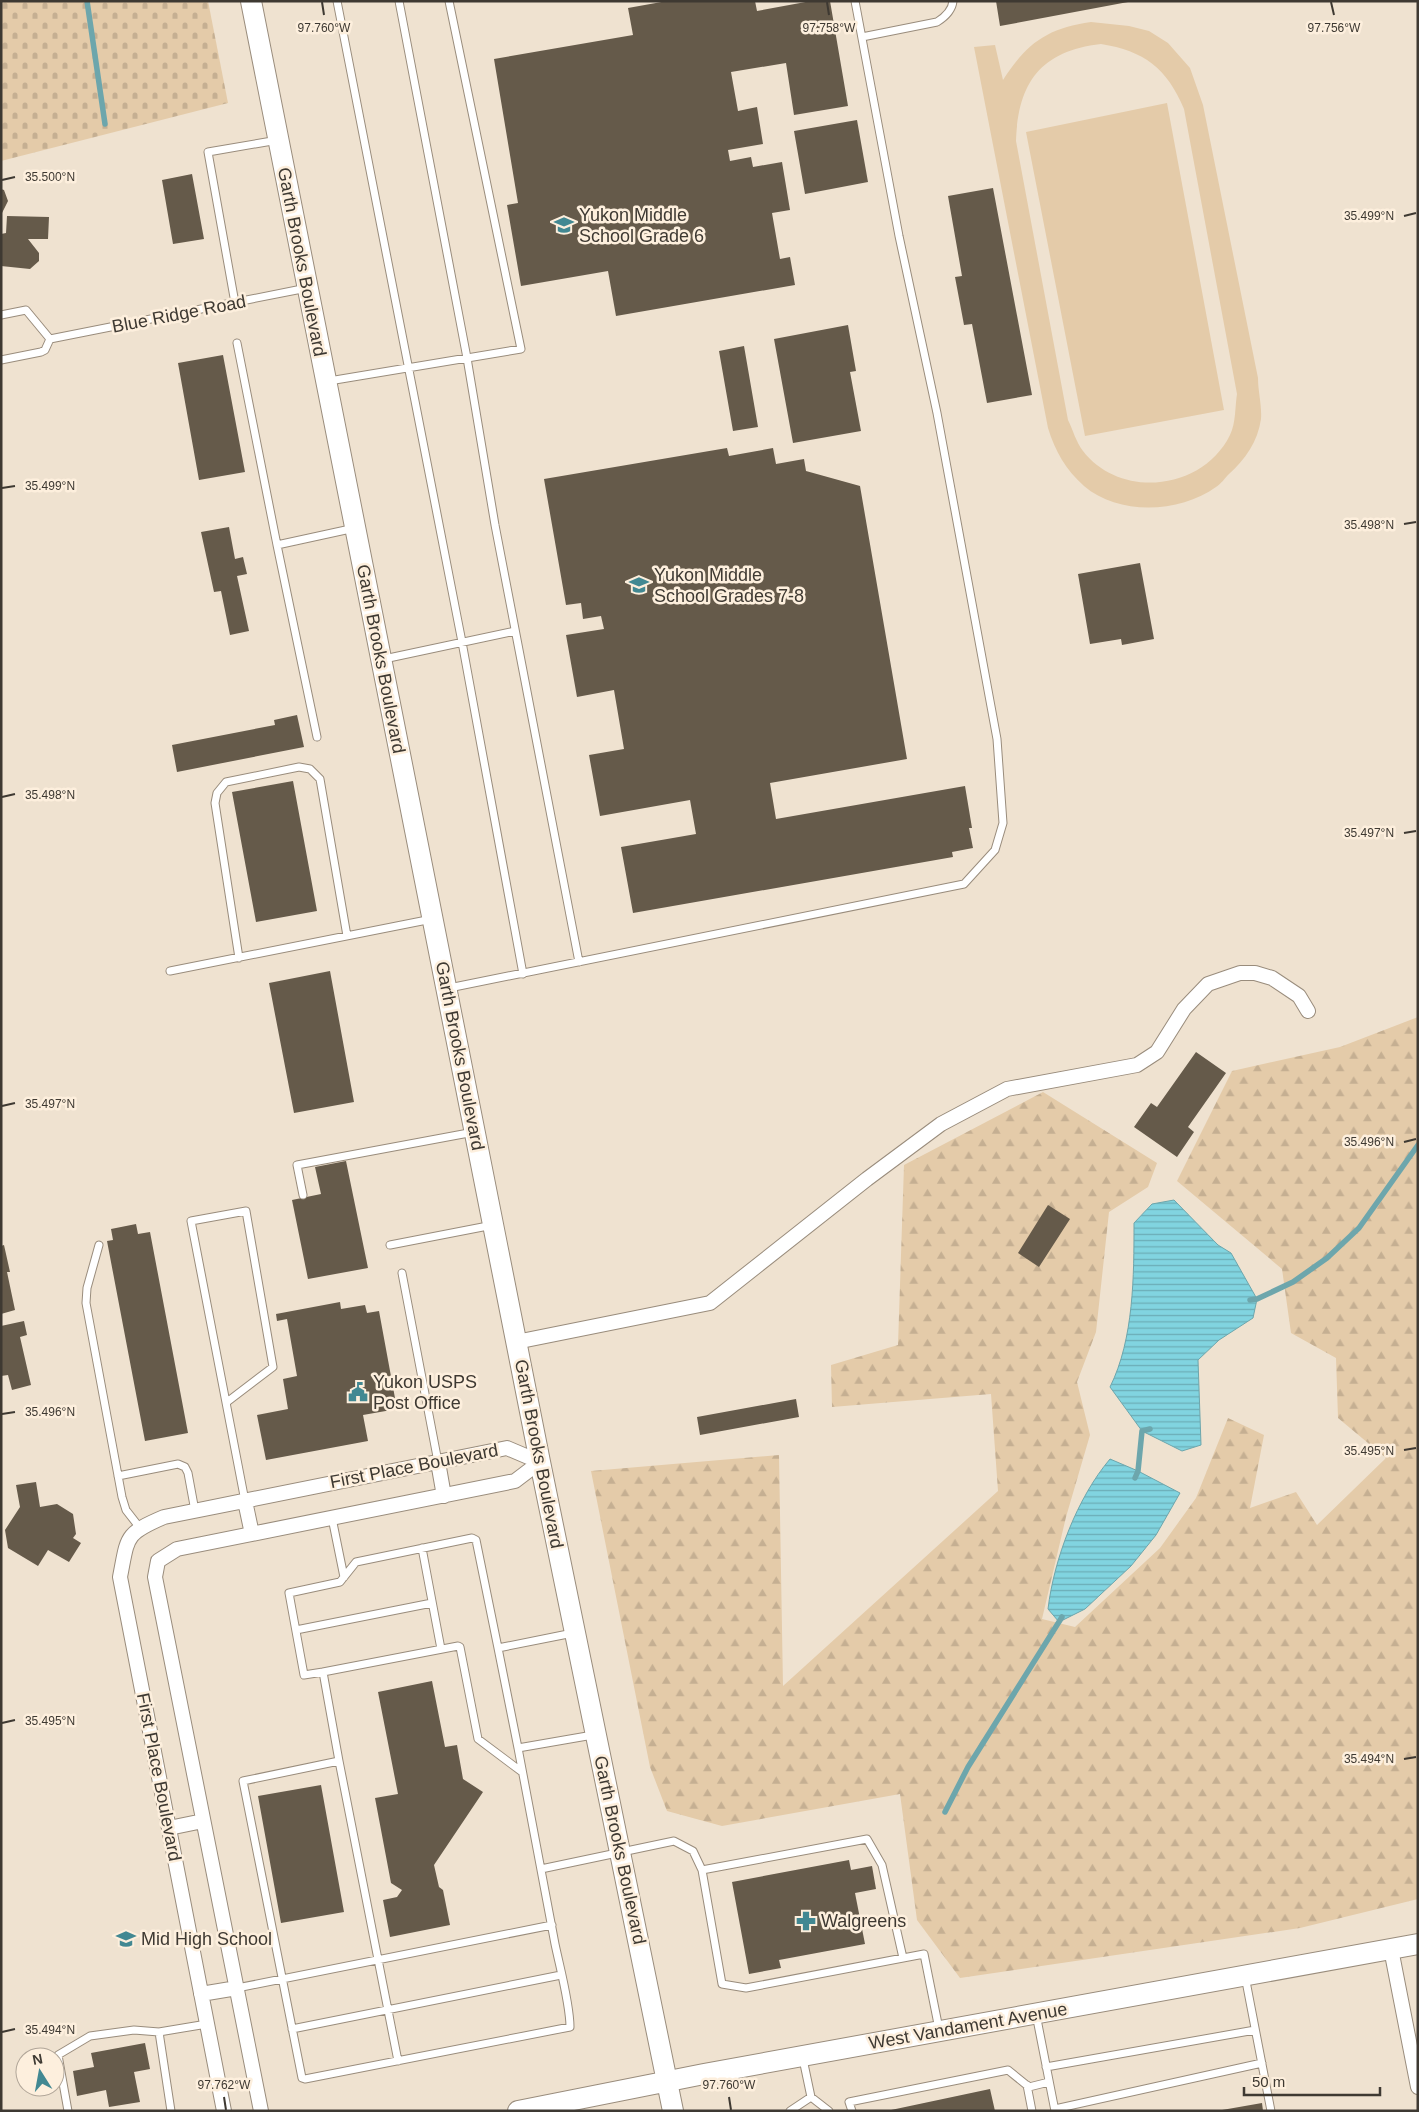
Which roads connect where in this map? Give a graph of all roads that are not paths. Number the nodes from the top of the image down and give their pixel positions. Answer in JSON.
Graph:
{"nodes":[{"id":1,"x":251,"y":1,"type":"edge"},
{"id":2,"x":338,"y":1,"type":"edge"},
{"id":3,"x":399,"y":1,"type":"edge"},
{"id":4,"x":449,"y":1,"type":"edge"},
{"id":5,"x":855,"y":1,"type":"edge"},
{"id":6,"x":954,"y":1,"type":"edge"},
{"id":7,"x":862,"y":37,"type":"junction"},
{"id":8,"x":278,"y":140,"type":"junction"},
{"id":9,"x":307,"y":288,"type":"junction"},
{"id":10,"x":235,"y":303,"type":"junction"},
{"id":11,"x":1,"y":315,"type":"edge"},
{"id":12,"x":50,"y":339,"type":"junction"},
{"id":13,"x":236,"y":343,"type":"dead end"},
{"id":14,"x":467,"y":358,"type":"junction"},
{"id":15,"x":1,"y":360,"type":"edge"},
{"id":16,"x":407,"y":368,"type":"junction"},
{"id":17,"x":326,"y":382,"type":"junction"},
{"id":18,"x":355,"y":528,"type":"junction"},
{"id":19,"x":277,"y":545,"type":"junction"},
{"id":20,"x":515,"y":630,"type":"junction"},
{"id":21,"x":462,"y":642,"type":"junction"},
{"id":22,"x":381,"y":660,"type":"junction"},
{"id":23,"x":317,"y":737,"type":"dead end"},
{"id":24,"x":432,"y":919,"type":"junction"},
{"id":25,"x":347,"y":936,"type":"junction"},
{"id":26,"x":239,"y":958,"type":"junction"},
{"id":27,"x":579,"y":962,"type":"junction"},
{"id":28,"x":170,"y":971,"type":"dead end"},
{"id":29,"x":523,"y":974,"type":"junction"},
{"id":30,"x":446,"y":989,"type":"junction"},
{"id":31,"x":1308,"y":1011,"type":"dead end"},
{"id":32,"x":475,"y":1132,"type":"junction"},
{"id":33,"x":303,"y":1195,"type":"dead end"},
{"id":34,"x":493,"y":1225,"type":"junction"},
{"id":35,"x":99,"y":1245,"type":"dead end"},
{"id":36,"x":390,"y":1245,"type":"dead end"},
{"id":37,"x":402,"y":1273,"type":"dead end"},
{"id":38,"x":516,"y":1342,"type":"junction"},
{"id":39,"x":227,"y":1402,"type":"junction"},
{"id":40,"x":438,"y":1462,"type":"junction"},
{"id":41,"x":540,"y":1462,"type":"junction"},
{"id":42,"x":118,"y":1476,"type":"junction"},
{"id":43,"x":444,"y":1496,"type":"junction"},
{"id":44,"x":246,"y":1501,"type":"junction"},
{"id":45,"x":195,"y":1511,"type":"junction"},
{"id":46,"x":332,"y":1518,"type":"junction"},
{"id":47,"x":140,"y":1528,"type":"junction"},
{"id":48,"x":252,"y":1534,"type":"junction"},
{"id":49,"x":422,"y":1548,"type":"junction"},
{"id":50,"x":344,"y":1577,"type":"junction"},
{"id":51,"x":432,"y":1603,"type":"junction"},
{"id":52,"x":296,"y":1630,"type":"junction"},
{"id":53,"x":575,"y":1633,"type":"junction"},
{"id":54,"x":498,"y":1648,"type":"junction"},
{"id":55,"x":441,"y":1649,"type":"junction"},
{"id":56,"x":323,"y":1672,"type":"junction"},
{"id":57,"x":596,"y":1734,"type":"junction"},
{"id":58,"x":518,"y":1748,"type":"junction"},
{"id":59,"x":340,"y":1761,"type":"junction"},
{"id":60,"x":522,"y":1772,"type":"junction"},
{"id":61,"x":204,"y":1821,"type":"junction"},
{"id":62,"x":169,"y":1828,"type":"junction"},
{"id":63,"x":620,"y":1852,"type":"junction"},
{"id":64,"x":541,"y":1869,"type":"junction"},
{"id":65,"x":702,"y":1870,"type":"junction"},
{"id":66,"x":552,"y":1925,"type":"junction"},
{"id":67,"x":1418,"y":1944,"type":"edge"},
{"id":68,"x":1391,"y":1949,"type":"junction"},
{"id":69,"x":903,"y":1958,"type":"junction"},
{"id":70,"x":379,"y":1960,"type":"junction"},
{"id":71,"x":561,"y":1974,"type":"junction"},
{"id":72,"x":1244,"y":1976,"type":"junction"},
{"id":73,"x":283,"y":1978,"type":"junction"},
{"id":74,"x":237,"y":1988,"type":"junction"},
{"id":75,"x":201,"y":1994,"type":"junction"},
{"id":76,"x":388,"y":2010,"type":"junction"},
{"id":77,"x":1036,"y":2014,"type":"junction"},
{"id":78,"x":207,"y":2024,"type":"junction"},
{"id":79,"x":292,"y":2029,"type":"junction"},
{"id":80,"x":1255,"y":2030,"type":"junction"},
{"id":81,"x":940,"y":2031,"type":"junction"},
{"id":82,"x":159,"y":2032,"type":"junction"},
{"id":83,"x":803,"y":2056,"type":"junction"},
{"id":84,"x":398,"y":2061,"type":"junction"},
{"id":85,"x":1262,"y":2063,"type":"junction"},
{"id":86,"x":1046,"y":2067,"type":"junction"},
{"id":87,"x":667,"y":2082,"type":"junction"},
{"id":88,"x":1049,"y":2082,"type":"junction"},
{"id":89,"x":1027,"y":2085,"type":"junction"},
{"id":90,"x":1418,"y":2087,"type":"edge"},
{"id":91,"x":811,"y":2097,"type":"junction"},
{"id":92,"x":1055,"y":2110,"type":"edge"},
{"id":93,"x":68,"y":2111,"type":"edge"},
{"id":94,"x":171,"y":2111,"type":"edge"},
{"id":95,"x":224,"y":2111,"type":"edge"},
{"id":96,"x":261,"y":2111,"type":"edge"},
{"id":97,"x":518,"y":2111,"type":"edge"},
{"id":98,"x":672,"y":2111,"type":"edge"},
{"id":99,"x":790,"y":2111,"type":"edge"},
{"id":100,"x":829,"y":2111,"type":"edge"},
{"id":101,"x":852,"y":2111,"type":"edge"},
{"id":102,"x":1032,"y":2111,"type":"edge"},
{"id":103,"x":1272,"y":2111,"type":"edge"}],
"edges":[{"from":1,"to":8,"type":"street","name":"Garth Brooks Boulevard"},
{"from":2,"to":16,"type":"lane"},
{"from":3,"to":14,"type":"lane"},
{"from":4,"to":14,"type":"lane"},
{"from":5,"to":7,"type":"lane"},
{"from":6,"to":7,"type":"lane"},
{"from":7,"to":27,"type":"lane"},
{"from":8,"to":9,"type":"street","name":"Garth Brooks Boulevard"},
{"from":8,"to":10,"type":"lane"},
{"from":9,"to":10,"type":"lane","name":"Blue Ridge Road"},
{"from":9,"to":17,"type":"street","name":"Garth Brooks Boulevard"},
{"from":10,"to":12,"type":"lane","name":"Blue Ridge Road"},
{"from":11,"to":12,"type":"lane"},
{"from":12,"to":15,"type":"lane"},
{"from":13,"to":19,"type":"lane"},
{"from":14,"to":16,"type":"lane"},
{"from":14,"to":20,"type":"lane"},
{"from":16,"to":17,"type":"lane"},
{"from":16,"to":21,"type":"lane"},
{"from":17,"to":18,"type":"street","name":"Garth Brooks Boulevard"},
{"from":18,"to":19,"type":"lane"},
{"from":18,"to":22,"type":"street","name":"Garth Brooks Boulevard"},
{"from":19,"to":23,"type":"lane"},
{"from":20,"to":21,"type":"lane"},
{"from":20,"to":27,"type":"lane"},
{"from":21,"to":22,"type":"lane"},
{"from":21,"to":29,"type":"lane"},
{"from":22,"to":24,"type":"street","name":"Garth Brooks Boulevard"},
{"from":24,"to":25,"type":"lane"},
{"from":24,"to":30,"type":"street","name":"Garth Brooks Boulevard"},
{"from":25,"to":26,"type":"lane"},
{"from":25,"to":26,"type":"lane"},
{"from":26,"to":28,"type":"lane"},
{"from":27,"to":29,"type":"lane"},
{"from":29,"to":30,"type":"lane"},
{"from":30,"to":32,"type":"street","name":"Garth Brooks Boulevard"},
{"from":31,"to":38,"type":"street"},
{"from":32,"to":33,"type":"lane"},
{"from":32,"to":34,"type":"street","name":"Garth Brooks Boulevard"},
{"from":34,"to":36,"type":"lane"},
{"from":34,"to":38,"type":"street","name":"Garth Brooks Boulevard"},
{"from":35,"to":42,"type":"lane"},
{"from":37,"to":40,"type":"lane"},
{"from":38,"to":41,"type":"street","name":"Garth Brooks Boulevard"},
{"from":39,"to":39,"type":"lane"},
{"from":39,"to":44,"type":"lane"},
{"from":40,"to":41,"type":"street","name":"First Place Boulevard"},
{"from":40,"to":43,"type":"street"},
{"from":40,"to":44,"type":"street","name":"First Place Boulevard"},
{"from":41,"to":43,"type":"street","name":"First Place Boulevard"},
{"from":41,"to":53,"type":"street","name":"Garth Brooks Boulevard"},
{"from":42,"to":45,"type":"lane"},
{"from":42,"to":47,"type":"lane"},
{"from":43,"to":46,"type":"street","name":"First Place Boulevard"},
{"from":44,"to":45,"type":"street","name":"First Place Boulevard"},
{"from":44,"to":48,"type":"street"},
{"from":45,"to":47,"type":"street","name":"First Place Boulevard"},
{"from":46,"to":48,"type":"street","name":"First Place Boulevard"},
{"from":46,"to":50,"type":"lane"},
{"from":47,"to":62,"type":"street","name":"First Place Boulevard"},
{"from":48,"to":61,"type":"street","name":"First Place Boulevard"},
{"from":49,"to":50,"type":"lane"},
{"from":49,"to":51,"type":"lane"},
{"from":49,"to":54,"type":"lane"},
{"from":50,"to":52,"type":"lane"},
{"from":51,"to":52,"type":"lane"},
{"from":51,"to":55,"type":"lane"},
{"from":52,"to":56,"type":"lane"},
{"from":53,"to":54,"type":"lane"},
{"from":53,"to":57,"type":"street","name":"Garth Brooks Boulevard"},
{"from":54,"to":58,"type":"lane"},
{"from":55,"to":56,"type":"lane"},
{"from":55,"to":60,"type":"lane"},
{"from":56,"to":59,"type":"lane"},
{"from":57,"to":58,"type":"lane"},
{"from":57,"to":63,"type":"street","name":"Garth Brooks Boulevard"},
{"from":58,"to":60,"type":"lane"},
{"from":59,"to":70,"type":"lane"},
{"from":59,"to":73,"type":"lane"},
{"from":60,"to":64,"type":"lane"},
{"from":61,"to":62,"type":"street"},
{"from":61,"to":74,"type":"street","name":"First Place Boulevard"},
{"from":62,"to":75,"type":"street","name":"First Place Boulevard"},
{"from":63,"to":64,"type":"lane"},
{"from":63,"to":65,"type":"lane"},
{"from":63,"to":87,"type":"street","name":"Garth Brooks Boulevard"},
{"from":64,"to":66,"type":"lane"},
{"from":65,"to":69,"type":"lane"},
{"from":65,"to":69,"type":"lane"},
{"from":66,"to":70,"type":"lane"},
{"from":66,"to":71,"type":"lane"},
{"from":67,"to":68,"type":"street","name":"West Vandament Avenue"},
{"from":68,"to":72,"type":"street","name":"West Vandament Avenue"},
{"from":68,"to":90,"type":"street"},
{"from":69,"to":81,"type":"lane"},
{"from":70,"to":73,"type":"lane"},
{"from":70,"to":76,"type":"lane"},
{"from":71,"to":76,"type":"lane"},
{"from":71,"to":84,"type":"lane"},
{"from":72,"to":77,"type":"street","name":"West Vandament Avenue"},
{"from":72,"to":80,"type":"lane"},
{"from":73,"to":74,"type":"lane"},
{"from":73,"to":79,"type":"lane"},
{"from":74,"to":75,"type":"street"},
{"from":74,"to":96,"type":"street","name":"First Place Boulevard"},
{"from":75,"to":78,"type":"street","name":"First Place Boulevard"},
{"from":76,"to":79,"type":"lane"},
{"from":76,"to":84,"type":"lane"},
{"from":77,"to":81,"type":"street","name":"West Vandament Avenue"},
{"from":77,"to":86,"type":"lane"},
{"from":78,"to":82,"type":"lane"},
{"from":78,"to":95,"type":"street","name":"First Place Boulevard"},
{"from":79,"to":84,"type":"lane"},
{"from":80,"to":85,"type":"lane"},
{"from":80,"to":86,"type":"lane"},
{"from":81,"to":83,"type":"street","name":"West Vandament Avenue"},
{"from":82,"to":93,"type":"lane"},
{"from":82,"to":94,"type":"lane"},
{"from":83,"to":87,"type":"street","name":"West Vandament Avenue"},
{"from":83,"to":91,"type":"lane"},
{"from":85,"to":92,"type":"lane"},
{"from":85,"to":103,"type":"lane"},
{"from":86,"to":88,"type":"lane"},
{"from":87,"to":97,"type":"street","name":"West Vandament Avenue"},
{"from":87,"to":98,"type":"street","name":"Garth Brooks Boulevard"},
{"from":88,"to":89,"type":"lane"},
{"from":88,"to":92,"type":"lane"},
{"from":89,"to":101,"type":"lane"},
{"from":89,"to":102,"type":"lane"},
{"from":91,"to":99,"type":"lane"},
{"from":91,"to":100,"type":"lane"}]}
